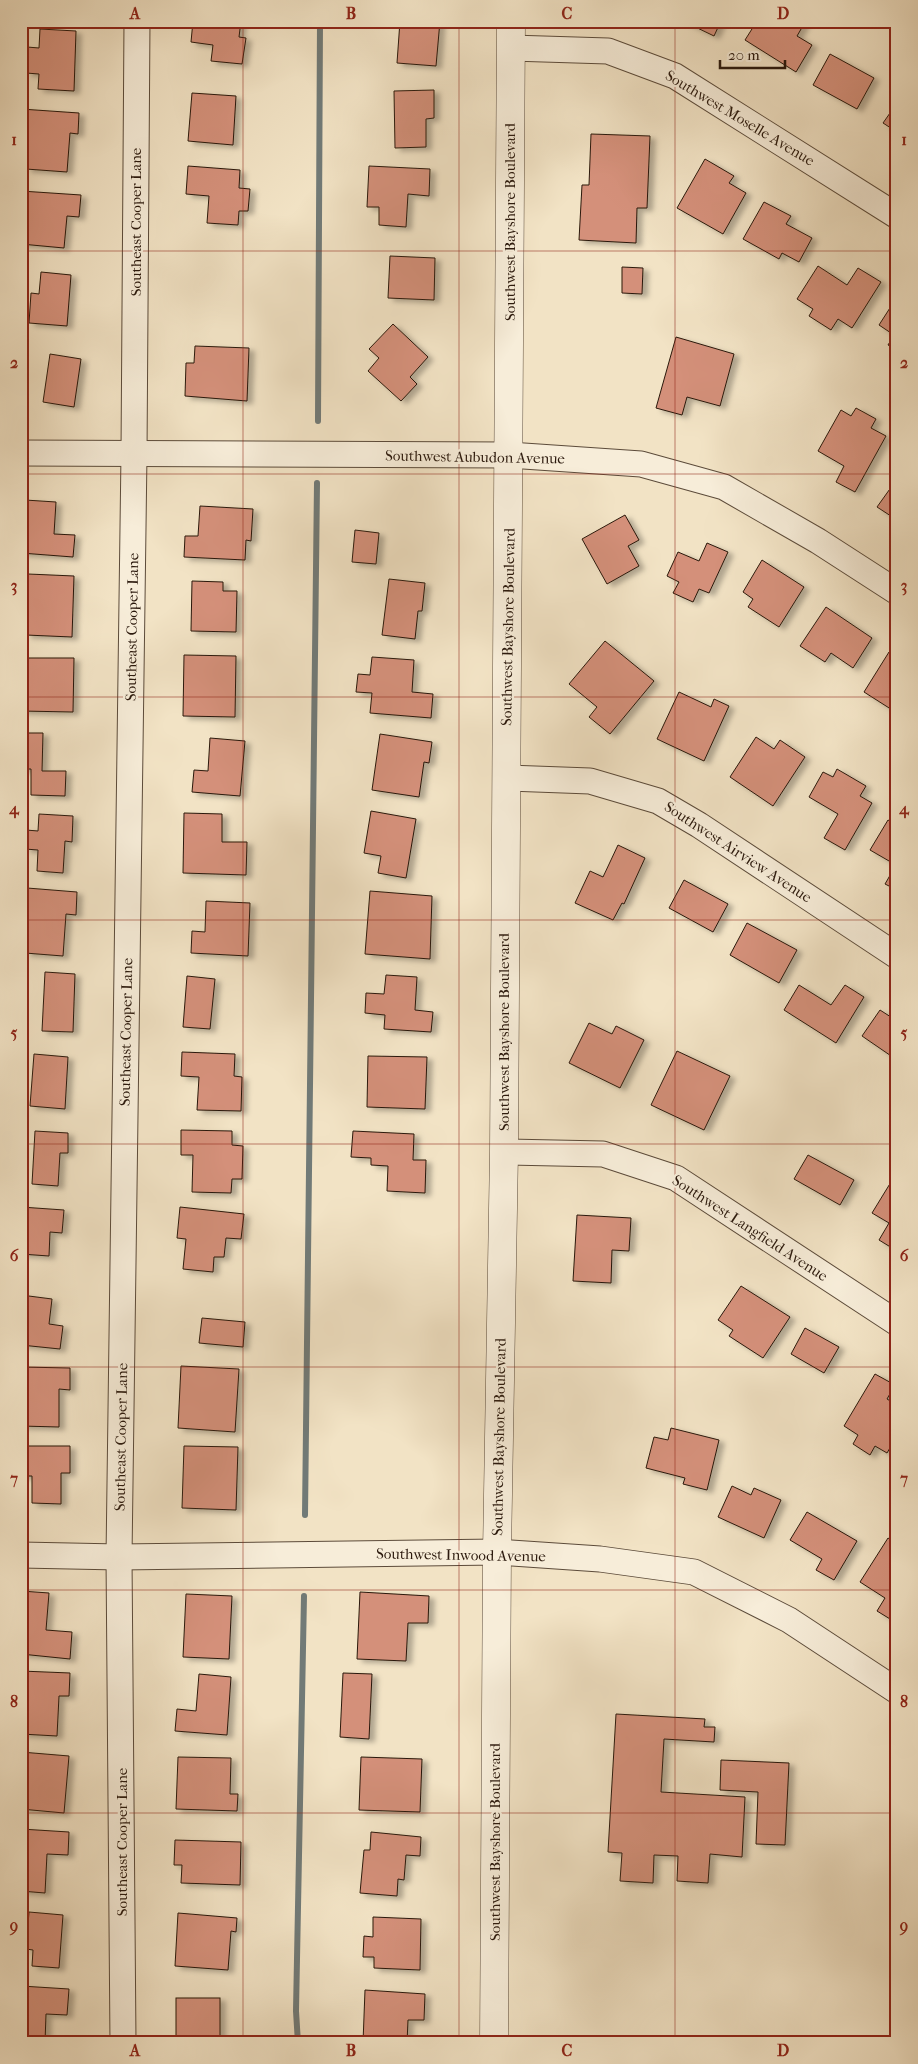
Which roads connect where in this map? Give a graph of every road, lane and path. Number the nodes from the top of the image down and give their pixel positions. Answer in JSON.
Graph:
{"nodes":[{"id":1,"x":137,"y":21,"type":"edge"},
{"id":2,"x":512,"y":21,"type":"edge"},
{"id":3,"x":511,"y":48,"type":"junction"},
{"id":4,"x":897,"y":216,"type":"edge"},
{"id":5,"x":21,"y":453,"type":"edge"},
{"id":6,"x":134,"y":454,"type":"junction"},
{"id":7,"x":509,"y":454,"type":"junction"},
{"id":8,"x":897,"y":592,"type":"edge"},
{"id":9,"x":506,"y":778,"type":"junction"},
{"id":10,"x":897,"y":956,"type":"edge"},
{"id":11,"x":504,"y":1152,"type":"junction"},
{"id":12,"x":897,"y":1323,"type":"edge"},
{"id":13,"x":497,"y":1552,"type":"junction"},
{"id":14,"x":21,"y":1555,"type":"edge"},
{"id":15,"x":120,"y":1557,"type":"junction"},
{"id":16,"x":897,"y":1691,"type":"edge"},
{"id":17,"x":123,"y":2043,"type":"edge"},
{"id":18,"x":494,"y":2043,"type":"edge"}],
"edges":[{"from":1,"to":6,"type":"street","name":"Southeast Cooper Lane"},
{"from":2,"to":3,"type":"street","name":"Southwest Bayshore Boulevard"},
{"from":3,"to":4,"type":"street","name":"Southwest Moselle Avenue"},
{"from":3,"to":7,"type":"street","name":"Southwest Bayshore Boulevard"},
{"from":5,"to":6,"type":"street","name":"Southwest Aubudon Avenue"},
{"from":6,"to":7,"type":"street","name":"Southwest Aubudon Avenue"},
{"from":6,"to":15,"type":"street","name":"Southeast Cooper Lane"},
{"from":7,"to":8,"type":"street","name":"Southwest Aubudon Avenue"},
{"from":7,"to":9,"type":"street","name":"Southwest Bayshore Boulevard"},
{"from":9,"to":10,"type":"street","name":"Southwest Airview Avenue"},
{"from":9,"to":11,"type":"street","name":"Southwest Bayshore Boulevard"},
{"from":11,"to":12,"type":"street","name":"Southwest Langfield Avenue"},
{"from":11,"to":13,"type":"street","name":"Southwest Bayshore Boulevard"},
{"from":13,"to":15,"type":"street","name":"Southwest Inwood Avenue"},
{"from":13,"to":16,"type":"street","name":"Southwest Inwood Avenue"},
{"from":13,"to":18,"type":"street","name":"Southwest Bayshore Boulevard"},
{"from":14,"to":15,"type":"street","name":"Southwest Inwood Avenue"},
{"from":15,"to":17,"type":"street","name":"Southeast Cooper Lane"}]}
